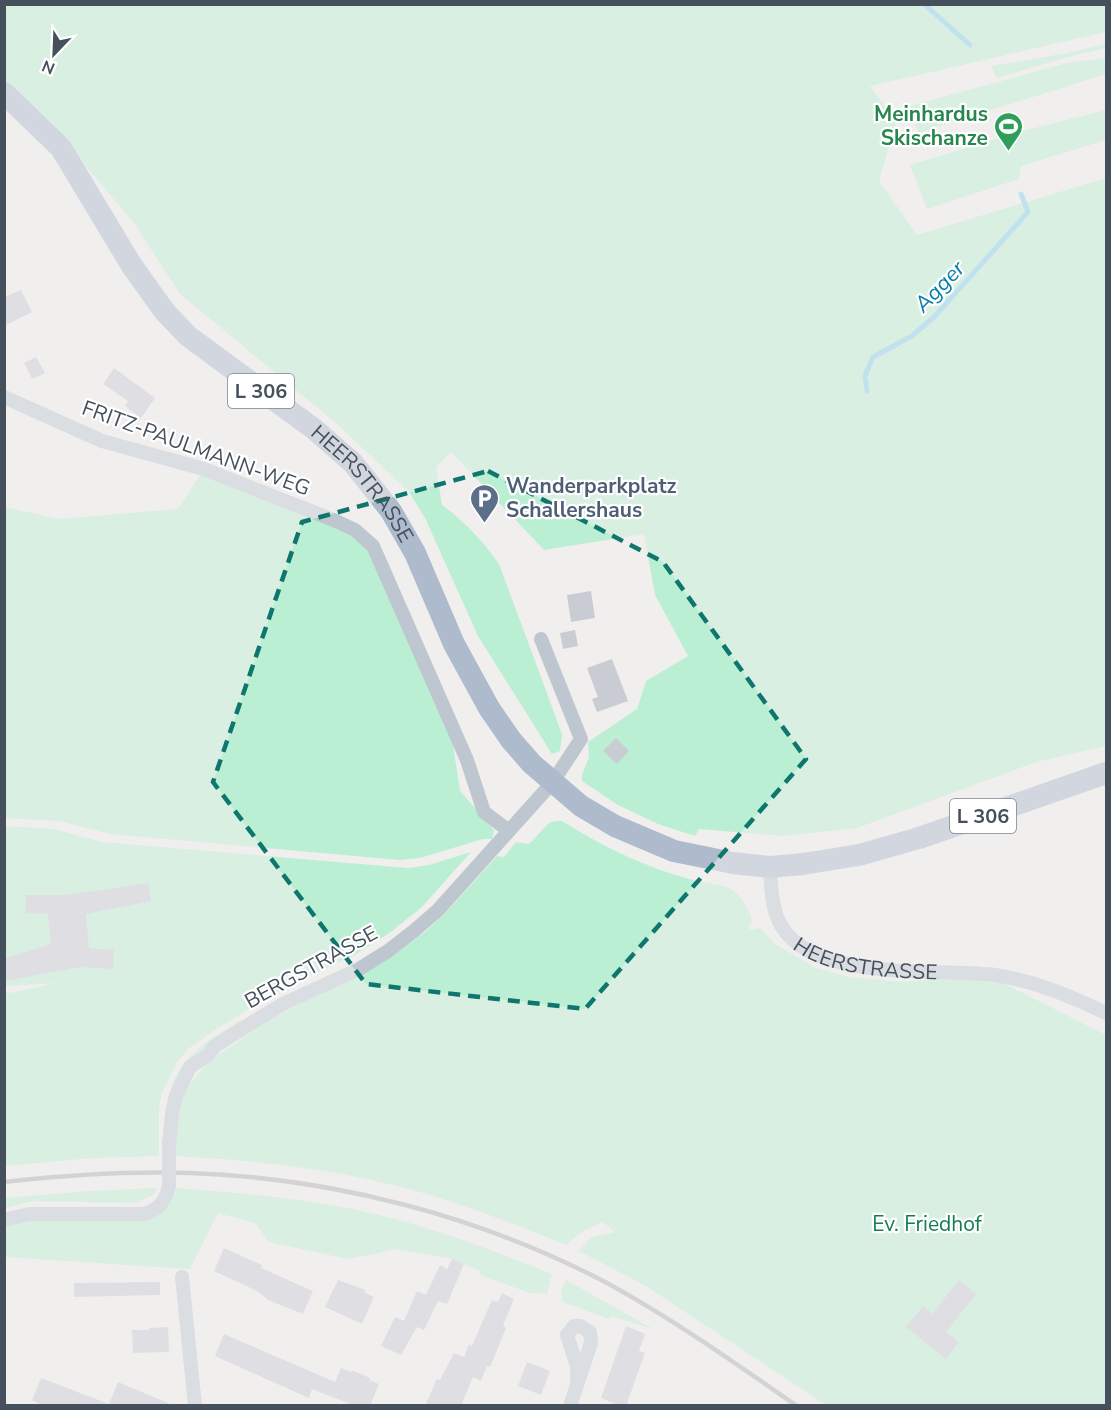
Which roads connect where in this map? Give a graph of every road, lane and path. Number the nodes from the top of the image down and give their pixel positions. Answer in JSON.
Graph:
{"nodes":[{"id":1,"x":4,"y":93,"type":"edge"},
{"id":2,"x":4,"y":397,"type":"edge"},
{"id":3,"x":541,"y":639,"type":"dead end"},
{"id":4,"x":1107,"y":773,"type":"edge"},
{"id":5,"x":552,"y":783,"type":"junction"},
{"id":6,"x":509,"y":831,"type":"junction"},
{"id":7,"x":770,"y":867,"type":"junction"},
{"id":8,"x":1107,"y":1013,"type":"edge"},
{"id":9,"x":4,"y":1220,"type":"edge"},
{"id":10,"x":182,"y":1277,"type":"dead end"},
{"id":11,"x":577,"y":1382,"type":"dead end"},
{"id":12,"x":195,"y":1406,"type":"edge"},
{"id":13,"x":570,"y":1406,"type":"edge"}],
"edges":[{"from":1,"to":5,"type":"main road","name":"HEERSTRASSE","number":"L 306"},
{"from":2,"to":6,"type":"street","name":"FRITZ-PAULMANN-WEG"},
{"from":3,"to":5,"type":"street"},
{"from":4,"to":7,"type":"main road","number":"L 306"},
{"from":5,"to":6,"type":"street","name":"BERGSTRASSE"},
{"from":5,"to":7,"type":"main road","name":"HEERSTRASSE","number":"L 306"},
{"from":6,"to":9,"type":"street","name":"BERGSTRASSE","bridge":true},
{"from":7,"to":8,"type":"street","name":"HEERSTRASSE"},
{"from":10,"to":12,"type":"street"},
{"from":11,"to":13,"type":"street"}]}
